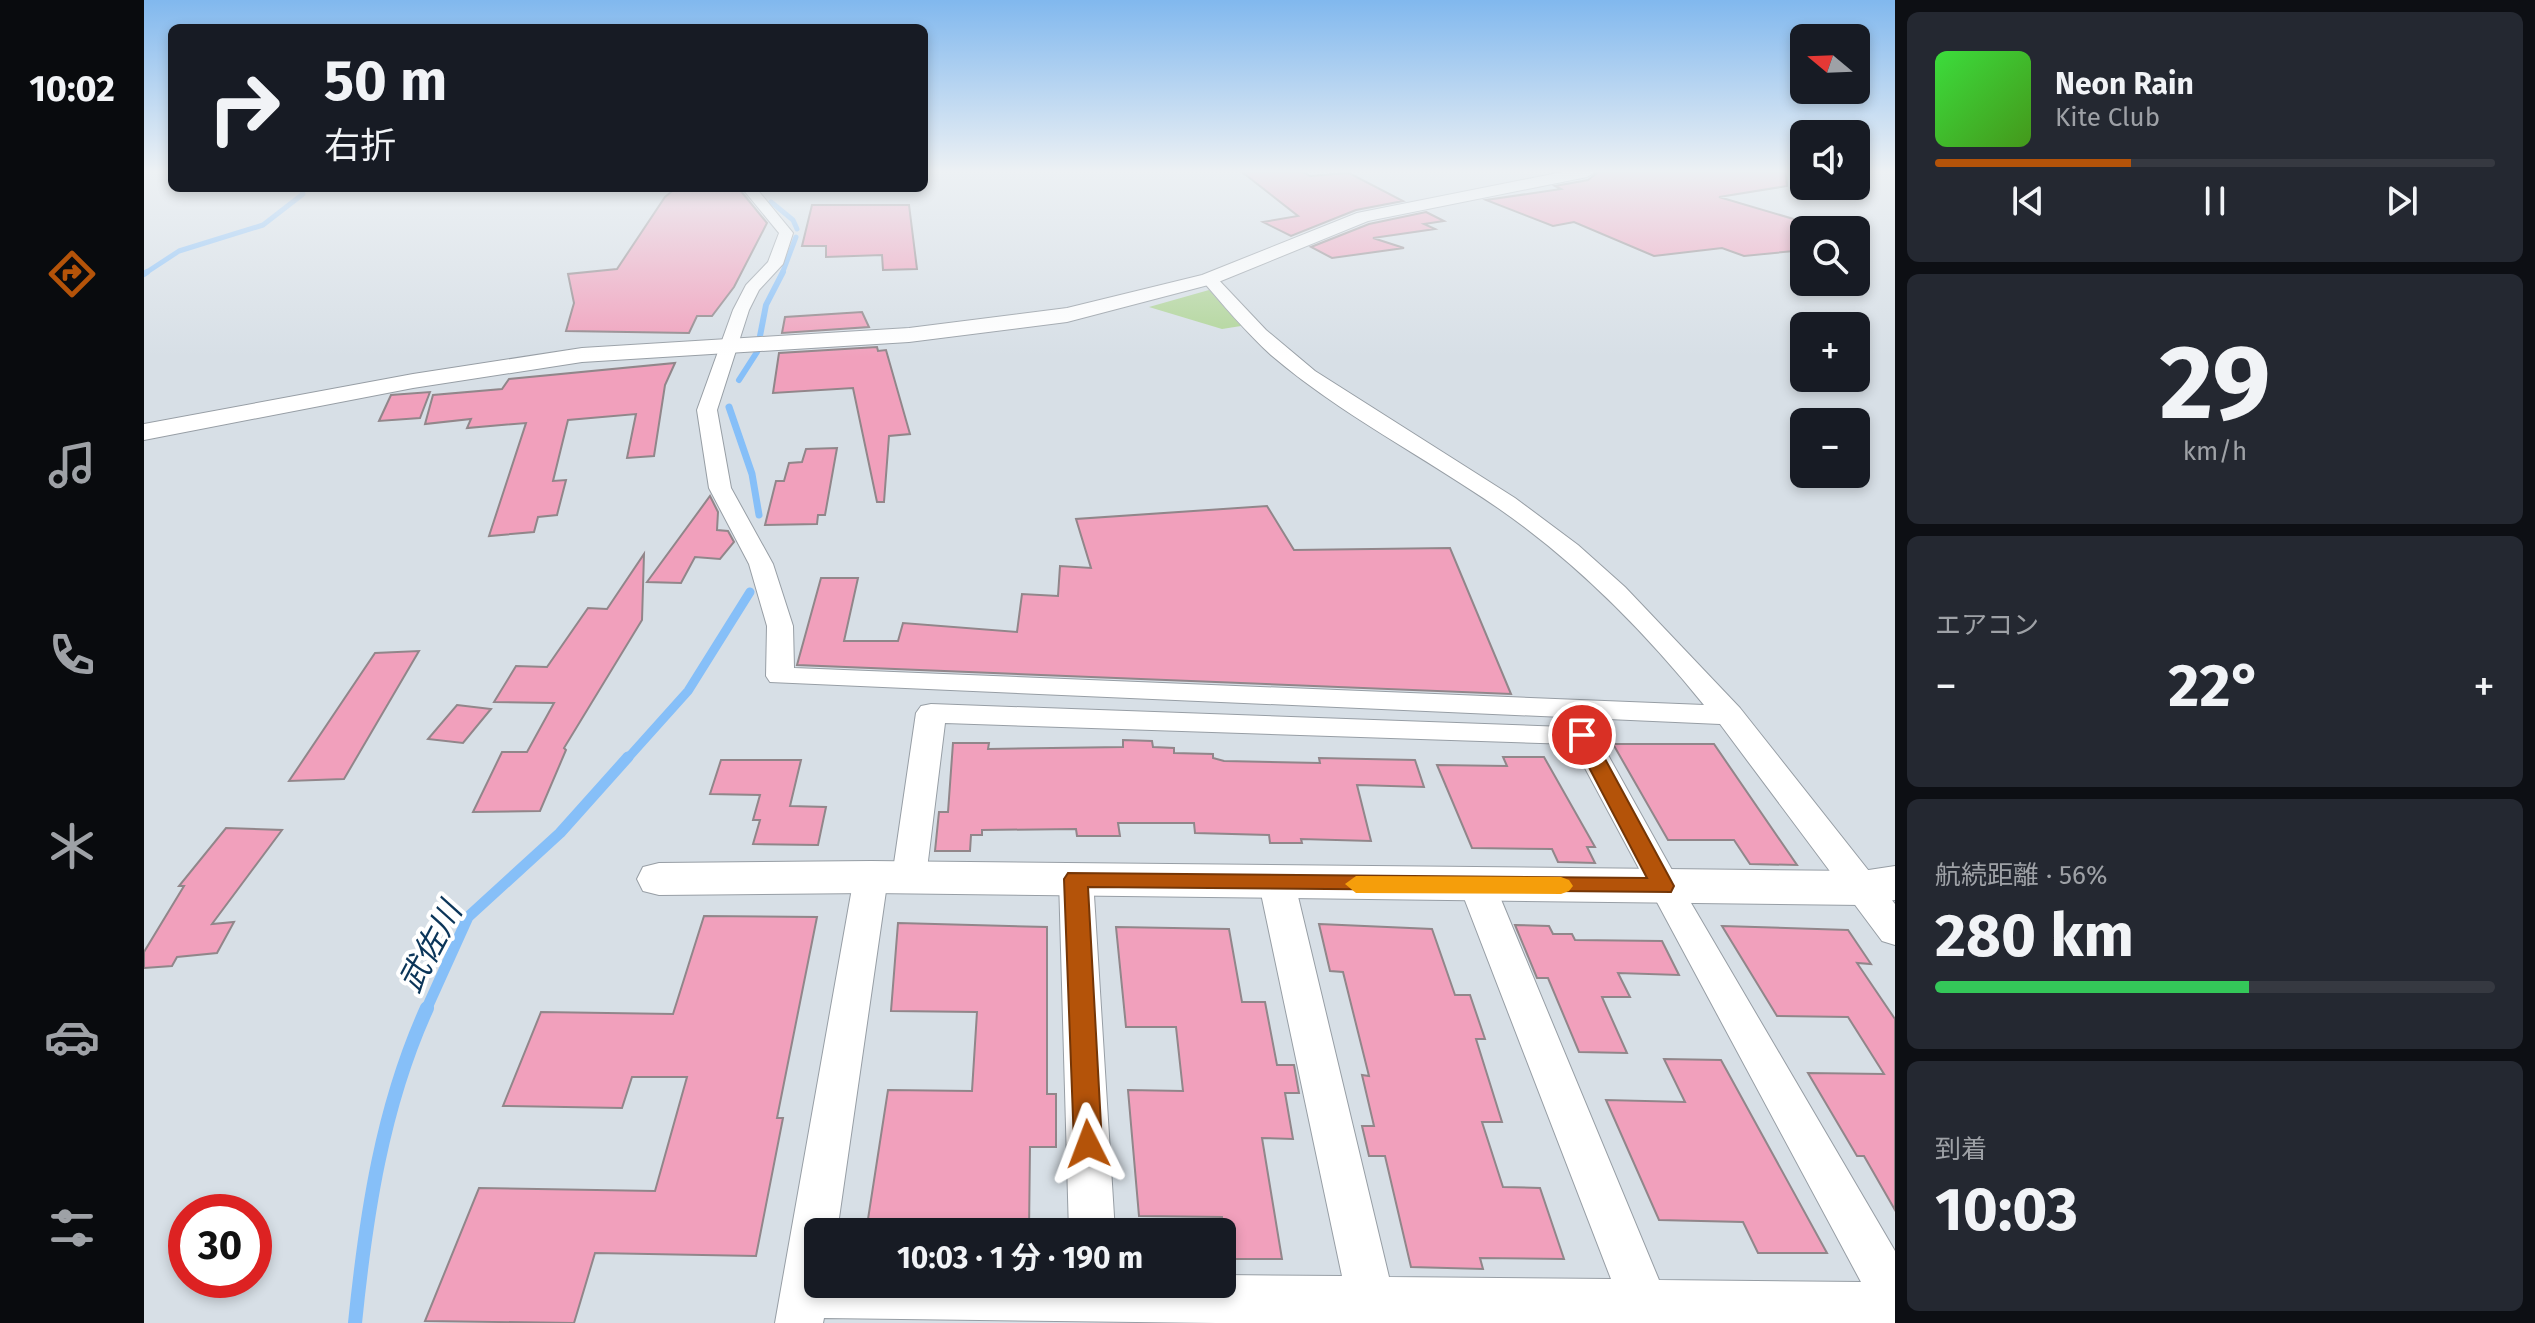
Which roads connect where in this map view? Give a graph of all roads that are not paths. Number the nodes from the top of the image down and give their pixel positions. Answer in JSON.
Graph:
{"nodes":[{"id":1,"x":786,"y":234,"type":"edge"},
{"id":2,"x":1321,"y":234,"type":"edge"},
{"id":3,"x":1209,"y":279,"type":"junction"},
{"id":4,"x":729,"y":344,"type":"junction"},
{"id":5,"x":144,"y":432,"type":"edge"},
{"id":6,"x":1730,"y":715,"type":"junction"},
{"id":7,"x":890,"y":877,"type":"junction"},
{"id":8,"x":659,"y":879,"type":"dead end"},
{"id":9,"x":1076,"y":879,"type":"junction"},
{"id":10,"x":1277,"y":884,"type":"junction"},
{"id":11,"x":1477,"y":885,"type":"junction"},
{"id":12,"x":1878,"y":885,"type":"edge"},
{"id":13,"x":1663,"y":886,"type":"junction"},
{"id":14,"x":1895,"y":931,"type":"edge"},
{"id":15,"x":1091,"y":1218,"type":"edge"},
{"id":16,"x":1895,"y":1297,"type":"edge"},
{"id":17,"x":1095,"y":1301,"type":"edge"},
{"id":18,"x":1895,"y":1307,"type":"edge"},
{"id":19,"x":801,"y":1309,"type":"edge"},
{"id":20,"x":1374,"y":1312,"type":"edge"},
{"id":21,"x":1649,"y":1313,"type":"edge"}],
"edges":[{"from":1,"to":4,"type":"street"},
{"from":2,"to":3,"type":"street"},
{"from":3,"to":4,"type":"street"},
{"from":3,"to":6,"type":"street"},
{"from":4,"to":5,"type":"street"},
{"from":4,"to":6,"type":"street"},
{"from":6,"to":12,"type":"street"},
{"from":7,"to":8,"type":"street"},
{"from":7,"to":9,"type":"street"},
{"from":7,"to":13,"type":"street"},
{"from":7,"to":19,"type":"street"},
{"from":9,"to":10,"type":"street"},
{"from":9,"to":15,"type":"street"},
{"from":10,"to":11,"type":"street"},
{"from":10,"to":20,"type":"street"},
{"from":11,"to":13,"type":"street"},
{"from":11,"to":21,"type":"street"},
{"from":12,"to":13,"type":"street"},
{"from":12,"to":14,"type":"street"},
{"from":13,"to":16,"type":"street"},
{"from":17,"to":19,"type":"street"},
{"from":17,"to":20,"type":"street"},
{"from":18,"to":21,"type":"street"},
{"from":20,"to":21,"type":"street"}]}
